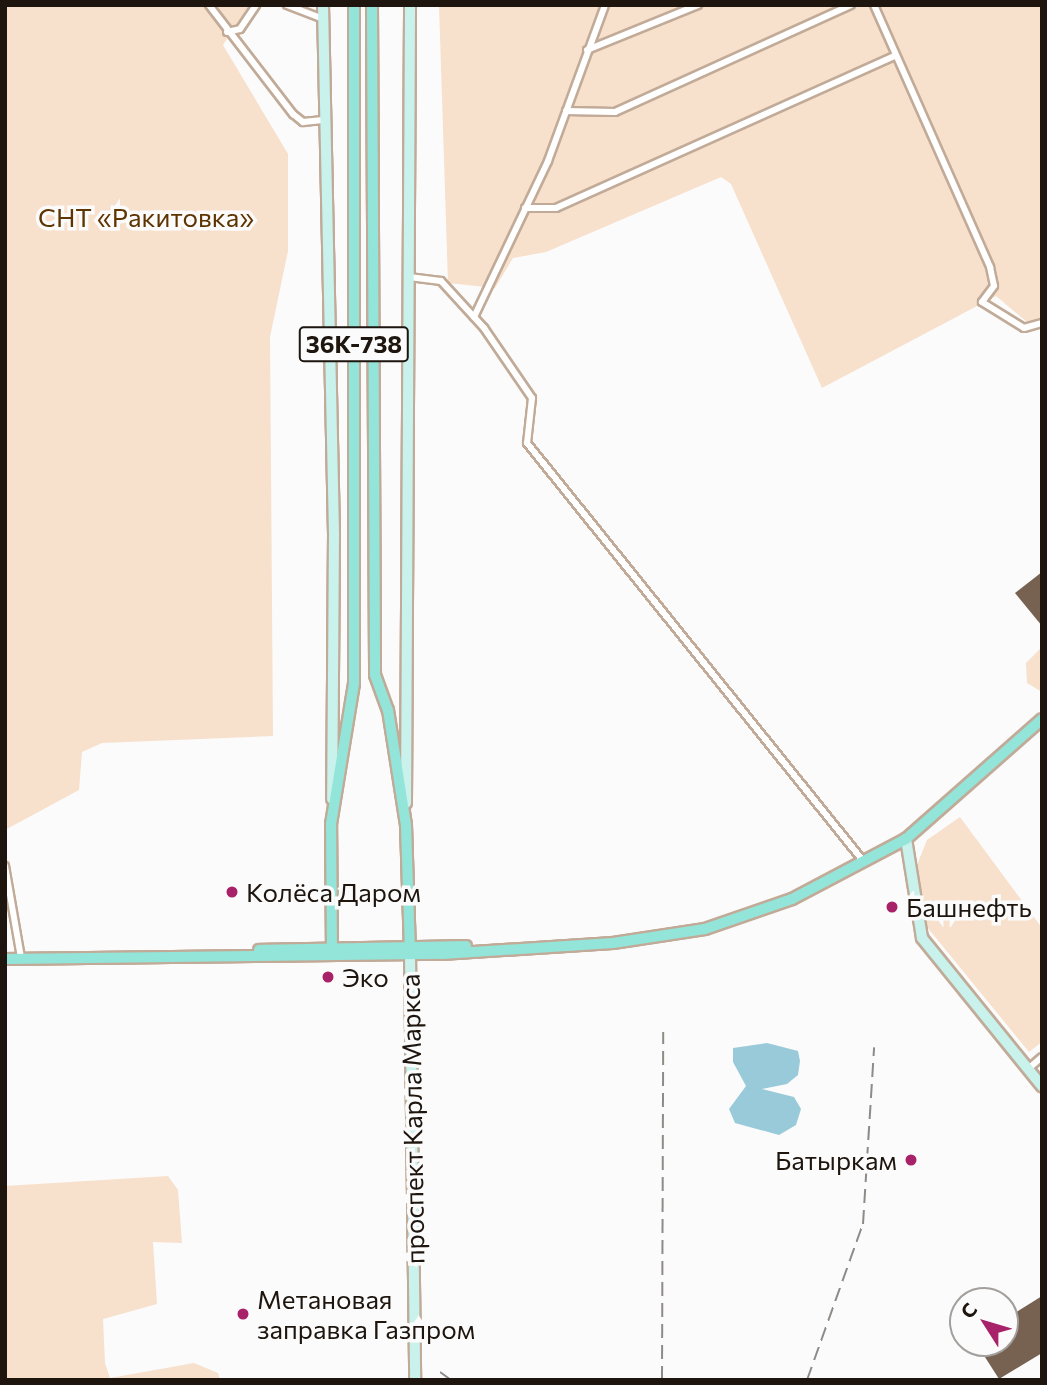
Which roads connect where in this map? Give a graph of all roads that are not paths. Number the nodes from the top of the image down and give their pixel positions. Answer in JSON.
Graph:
{"nodes":[{"id":1,"x":209,"y":5,"type":"edge"},
{"id":2,"x":256,"y":5,"type":"edge"},
{"id":3,"x":287,"y":5,"type":"edge"},
{"id":4,"x":323,"y":5,"type":"edge"},
{"id":5,"x":354,"y":5,"type":"edge"},
{"id":6,"x":372,"y":5,"type":"edge"},
{"id":7,"x":410,"y":5,"type":"edge"},
{"id":8,"x":605,"y":5,"type":"edge"},
{"id":9,"x":698,"y":5,"type":"edge"},
{"id":10,"x":851,"y":5,"type":"edge"},
{"id":11,"x":874,"y":5,"type":"edge"},
{"id":12,"x":323,"y":19,"type":"junction"},
{"id":13,"x":227,"y":32,"type":"junction"},
{"id":14,"x":587,"y":50,"type":"junction"},
{"id":15,"x":894,"y":56,"type":"junction"},
{"id":16,"x":566,"y":111,"type":"junction"},
{"id":17,"x":323,"y":120,"type":"junction"},
{"id":18,"x":525,"y":208,"type":"junction"},
{"id":19,"x":409,"y":277,"type":"junction"},
{"id":20,"x":474,"y":317,"type":"junction"},
{"id":21,"x":1042,"y":323,"type":"edge"},
{"id":22,"x":1042,"y":719,"type":"edge"},
{"id":23,"x":331,"y":824,"type":"junction"},
{"id":24,"x":406,"y":825,"type":"junction"},
{"id":25,"x":906,"y":839,"type":"junction"},
{"id":26,"x":864,"y":862,"type":"junction"},
{"id":27,"x":5,"y":866,"type":"edge"},
{"id":28,"x":409,"y":942,"type":"junction"},
{"id":29,"x":476,"y":947,"type":"junction"},
{"id":30,"x":332,"y":950,"type":"junction"},
{"id":31,"x":410,"y":954,"type":"junction"},
{"id":32,"x":21,"y":958,"type":"junction"},
{"id":33,"x":5,"y":959,"type":"edge"},
{"id":34,"x":1042,"y":1057,"type":"edge"},
{"id":35,"x":1028,"y":1069,"type":"junction"},
{"id":36,"x":1042,"y":1086,"type":"edge"},
{"id":37,"x":415,"y":1380,"type":"edge"}],
"edges":[{"from":1,"to":13,"type":"street"},
{"from":2,"to":13,"type":"street"},
{"from":3,"to":12,"type":"street"},
{"from":4,"to":12,"type":"main road"},
{"from":5,"to":23,"type":"main road","number":"36К-738"},
{"from":6,"to":24,"type":"main road","number":"36К-738"},
{"from":7,"to":19,"type":"main road"},
{"from":8,"to":14,"type":"street"},
{"from":9,"to":14,"type":"street"},
{"from":10,"to":16,"type":"street"},
{"from":11,"to":15,"type":"street"},
{"from":12,"to":17,"type":"main road"},
{"from":13,"to":17,"type":"street"},
{"from":14,"to":16,"type":"street"},
{"from":15,"to":18,"type":"street"},
{"from":15,"to":21,"type":"street"},
{"from":16,"to":18,"type":"street"},
{"from":17,"to":23,"type":"main road"},
{"from":18,"to":20,"type":"street"},
{"from":19,"to":20,"type":"street"},
{"from":19,"to":24,"type":"main road"},
{"from":20,"to":26,"type":"street"},
{"from":22,"to":25,"type":"main road"},
{"from":23,"to":30,"type":"main road","number":"36К-738"},
{"from":24,"to":28,"type":"main road","number":"36К-738"},
{"from":25,"to":26,"type":"main road"},
{"from":25,"to":35,"type":"main road"},
{"from":26,"to":29,"type":"main road"},
{"from":27,"to":32,"type":"street"},
{"from":28,"to":29,"type":"main road"},
{"from":28,"to":30,"type":"main road"},
{"from":28,"to":31,"type":"main road","name":"проспект Карла Маркса"},
{"from":29,"to":31,"type":"main road"},
{"from":30,"to":31,"type":"main road"},
{"from":30,"to":32,"type":"main road"},
{"from":31,"to":37,"type":"main road","name":"проспект Карла Маркса"},
{"from":32,"to":33,"type":"main road"},
{"from":34,"to":35,"type":"street"},
{"from":35,"to":36,"type":"main road"}]}
